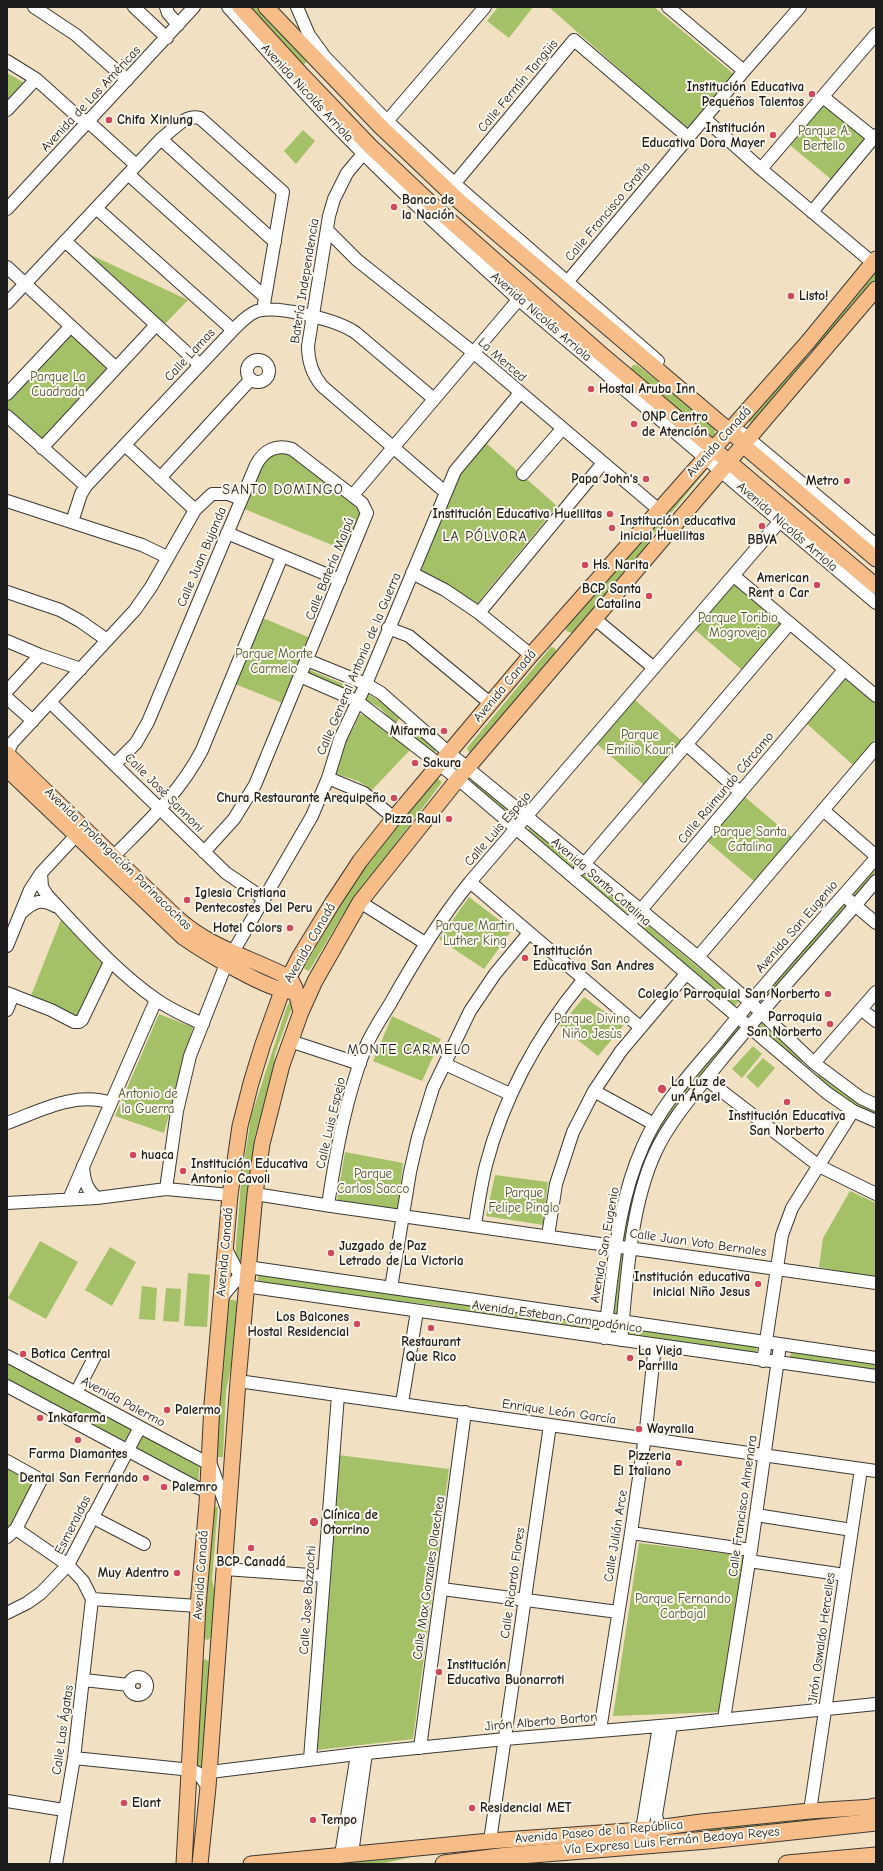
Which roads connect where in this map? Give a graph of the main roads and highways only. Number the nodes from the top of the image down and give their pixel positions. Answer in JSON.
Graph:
{"nodes":[{"id":1,"x":240,"y":7,"type":"edge"},
{"id":2,"x":266,"y":7,"type":"edge"},
{"id":3,"x":320,"y":58,"type":"junction"},
{"id":4,"x":302,"y":75,"type":"junction"},
{"id":5,"x":874,"y":261,"type":"edge"},
{"id":6,"x":876,"y":288,"type":"edge"},
{"id":7,"x":615,"y":335,"type":"junction"},
{"id":8,"x":806,"y":343,"type":"junction"},
{"id":9,"x":600,"y":352,"type":"junction"},
{"id":10,"x":817,"y":358,"type":"junction"},
{"id":11,"x":652,"y":361,"type":"junction"},
{"id":12,"x":630,"y":377,"type":"junction"},
{"id":13,"x":732,"y":429,"type":"junction"},
{"id":14,"x":746,"y":442,"type":"junction"},
{"id":15,"x":709,"y":453,"type":"junction"},
{"id":16,"x":725,"y":466,"type":"junction"},
{"id":17,"x":876,"y":559,"type":"edge"},
{"id":18,"x":874,"y":583,"type":"edge"},
{"id":19,"x":558,"y":623,"type":"junction"},
{"id":20,"x":578,"y":639,"type":"junction"},
{"id":21,"x":542,"y":642,"type":"junction"},
{"id":22,"x":561,"y":658,"type":"junction"},
{"id":23,"x":7,"y":754,"type":"edge"},
{"id":24,"x":7,"y":769,"type":"edge"},
{"id":25,"x":81,"y":831,"type":"junction"},
{"id":26,"x":315,"y":981,"type":"junction"},
{"id":27,"x":289,"y":986,"type":"junction"},
{"id":28,"x":301,"y":1012,"type":"junction"},
{"id":29,"x":220,"y":1633,"type":"junction"},
{"id":30,"x":197,"y":1636,"type":"junction"},
{"id":31,"x":195,"y":1662,"type":"junction"},
{"id":32,"x":217,"y":1664,"type":"junction"},
{"id":33,"x":876,"y":1811,"type":"edge"},
{"id":34,"x":642,"y":1830,"type":"junction"},
{"id":35,"x":876,"y":1856,"type":"edge"},
{"id":36,"x":184,"y":1864,"type":"edge"},
{"id":37,"x":200,"y":1864,"type":"edge"},
{"id":38,"x":251,"y":1864,"type":"edge"},
{"id":39,"x":435,"y":1864,"type":"edge"},
{"id":40,"x":444,"y":1864,"type":"edge"},
{"id":41,"x":787,"y":1864,"type":"edge"}],
"edges":[{"from":1,"to":4,"type":"main road","name":"Avenida Nicolás Arriola"},
{"from":2,"to":3,"type":"main road"},
{"from":3,"to":4,"type":"main road"},
{"from":3,"to":7,"type":"main road"},
{"from":4,"to":9,"type":"main road","name":"Avenida Nicolás Arriola"},
{"from":5,"to":8,"type":"main road","name":"Avenida Canadá"},
{"from":6,"to":10,"type":"main road","name":"Avenida Canadá"},
{"from":7,"to":9,"type":"main road"},
{"from":7,"to":11,"type":"main road"},
{"from":8,"to":10,"type":"main road"},
{"from":8,"to":13,"type":"main road","name":"Avenida Canadá"},
{"from":9,"to":12,"type":"main road","name":"Avenida Nicolás Arriola"},
{"from":10,"to":14,"type":"main road","name":"Avenida Canadá"},
{"from":11,"to":12,"type":"main road"},
{"from":11,"to":13,"type":"main road"},
{"from":12,"to":15,"type":"main road","name":"Avenida Nicolás Arriola"},
{"from":13,"to":14,"type":"main road"},
{"from":13,"to":15,"type":"main road","name":"Avenida Canadá"},
{"from":14,"to":16,"type":"main road","name":"Avenida Canadá"},
{"from":14,"to":17,"type":"main road"},
{"from":15,"to":16,"type":"main road","name":"Avenida Nicolás Arriola"},
{"from":15,"to":19,"type":"main road","name":"Avenida Canadá"},
{"from":16,"to":18,"type":"main road","name":"Avenida Nicolás Arriola"},
{"from":16,"to":20,"type":"main road","name":"Avenida Canadá"},
{"from":19,"to":20,"type":"main road"},
{"from":19,"to":21,"type":"main road","name":"Avenida Canadá"},
{"from":20,"to":22,"type":"main road","name":"Avenida Canadá"},
{"from":21,"to":22,"type":"main road"},
{"from":21,"to":27,"type":"main road","name":"Avenida Canadá"},
{"from":22,"to":26,"type":"main road","name":"Avenida Canadá"},
{"from":23,"to":25,"type":"main road","name":"Avenida Prolongación Parinacochas"},
{"from":24,"to":25,"type":"main road","name":"Avenida Prolongación Parinacochas"},
{"from":25,"to":27,"type":"main road","name":"Avenida Prolongación Parinacochas"},
{"from":26,"to":27,"type":"main road"},
{"from":26,"to":28,"type":"main road","name":"Avenida Canadá"},
{"from":27,"to":28,"type":"main road"},
{"from":27,"to":30,"type":"main road","name":"Avenida Canadá"},
{"from":28,"to":29,"type":"main road","name":"Avenida Canadá"},
{"from":29,"to":30,"type":"main road"},
{"from":29,"to":32,"type":"main road","name":"Avenida Canadá"},
{"from":30,"to":31,"type":"main road","name":"Avenida Canadá"},
{"from":31,"to":32,"type":"main road"},
{"from":31,"to":36,"type":"main road","name":"Avenida Canadá"},
{"from":32,"to":37,"type":"main road","name":"Avenida Canadá"},
{"from":33,"to":34,"type":"main road","name":"Avenida Paseo de la República"},
{"from":33,"to":40,"type":"highway","name":"Vía Expresa Luis Fernán Bedoya Reyes"},
{"from":34,"to":38,"type":"main road","name":"Avenida Paseo de la República"},
{"from":34,"to":39,"type":"highway"},
{"from":35,"to":41,"type":"highway"}]}
